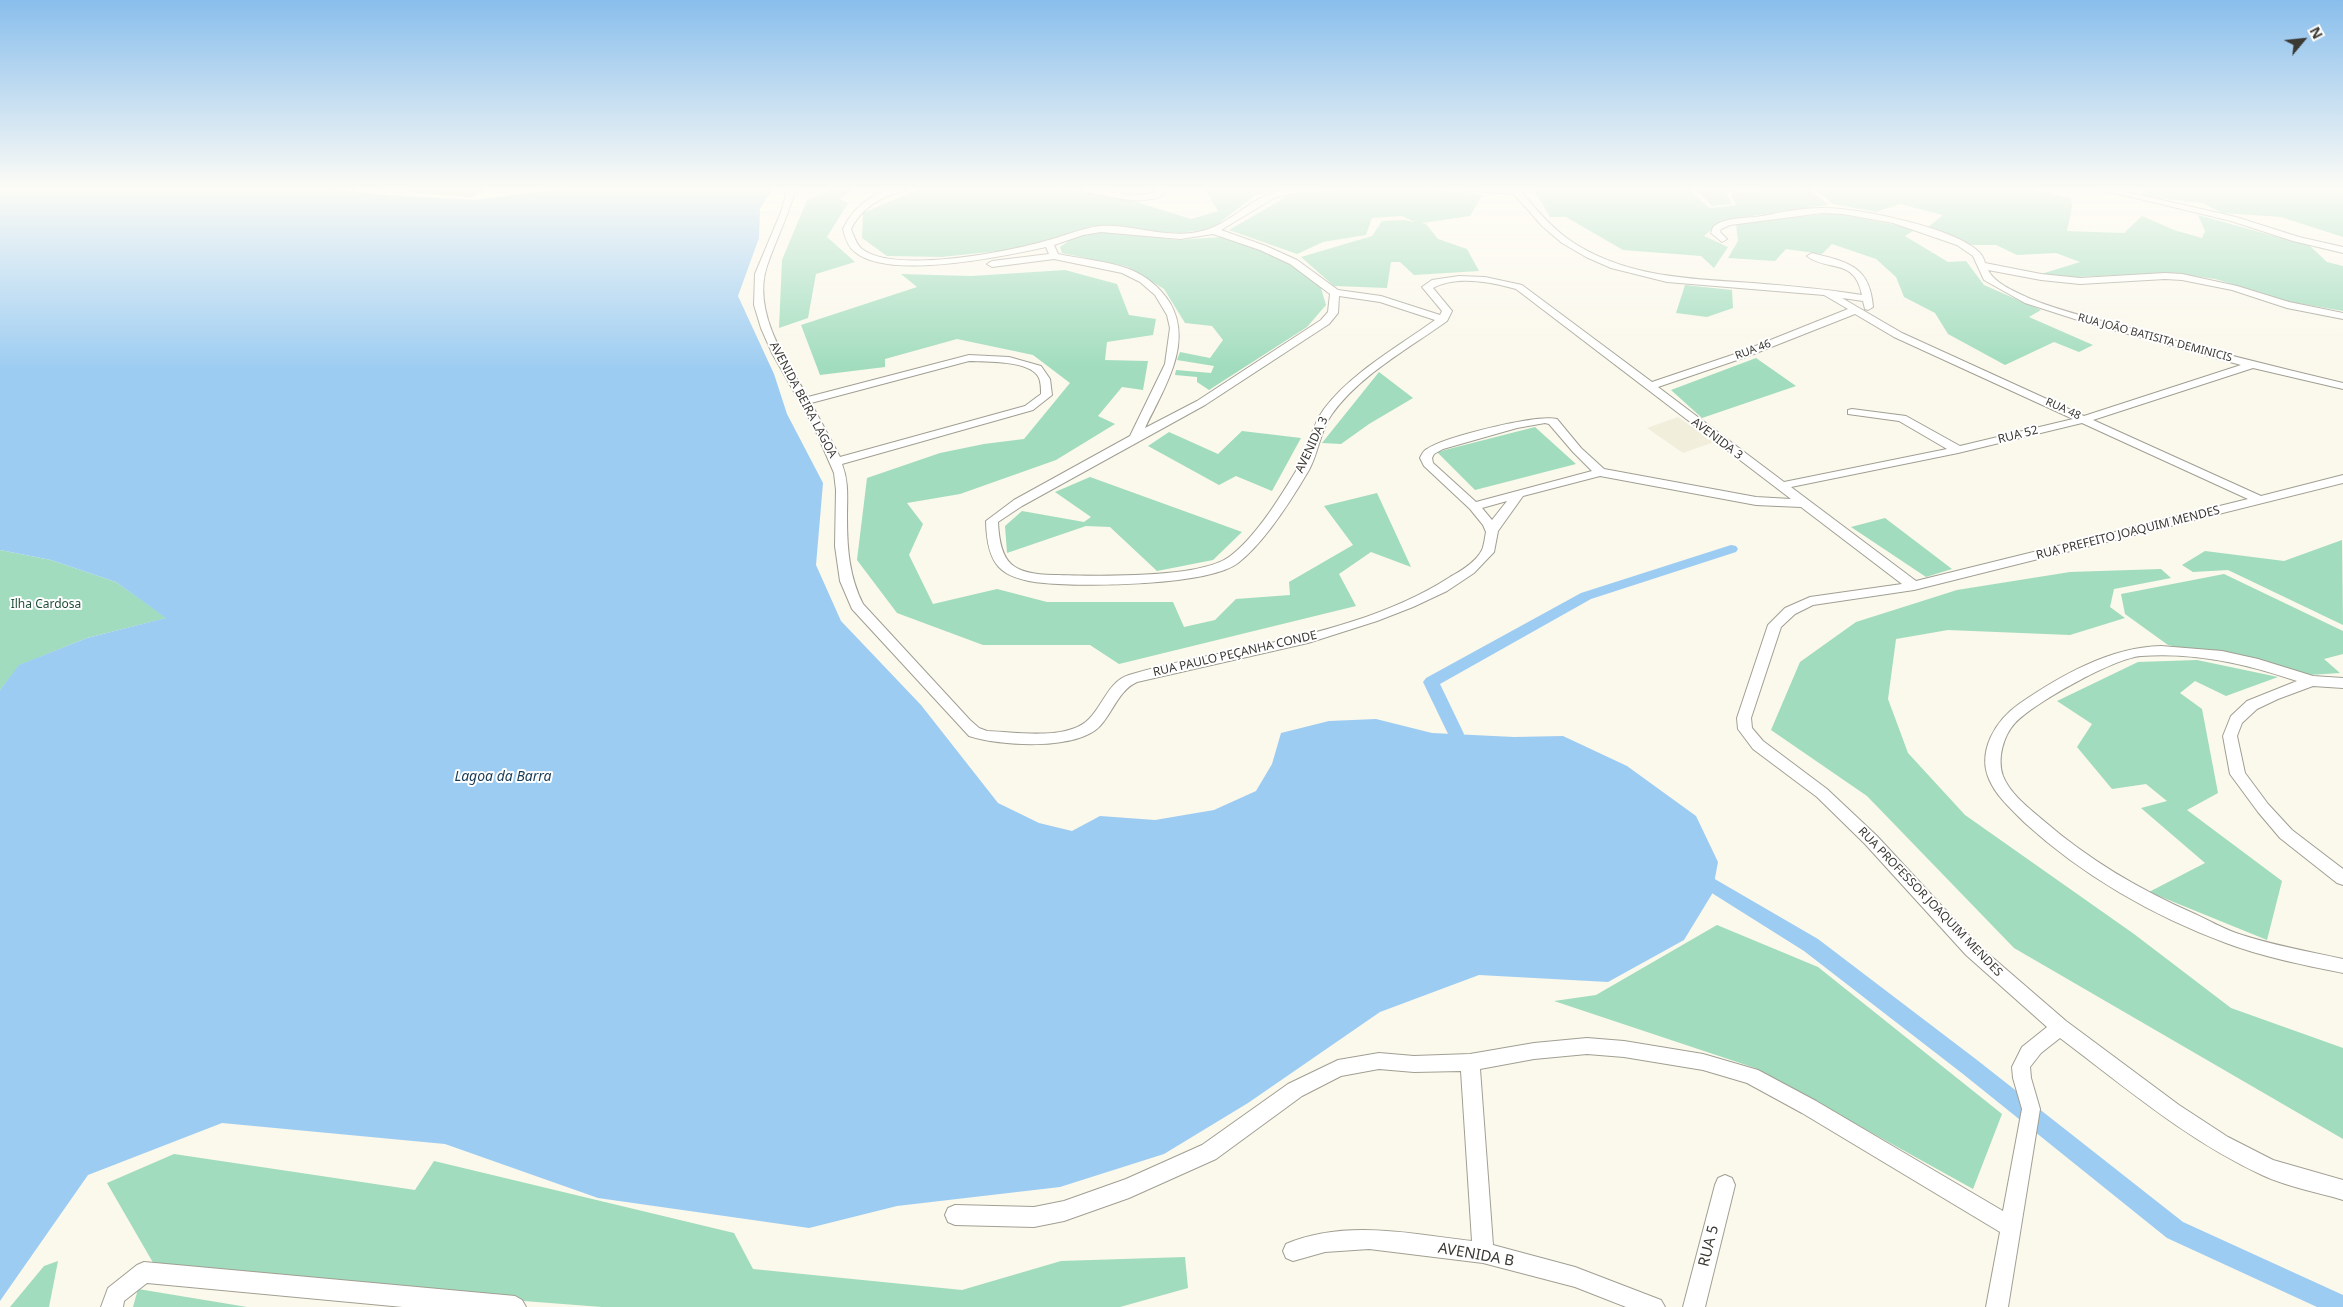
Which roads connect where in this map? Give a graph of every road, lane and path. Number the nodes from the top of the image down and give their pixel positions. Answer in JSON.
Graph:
{"nodes":[{"id":1,"x":769,"y":248,"type":"edge"},
{"id":2,"x":857,"y":248,"type":"edge"},
{"id":3,"x":1028,"y":248,"type":"edge"},
{"id":4,"x":1050,"y":248,"type":"edge"},
{"id":5,"x":1265,"y":248,"type":"edge"},
{"id":6,"x":1578,"y":248,"type":"edge"},
{"id":7,"x":1967,"y":248,"type":"edge"},
{"id":8,"x":1054,"y":256,"type":"junction"},
{"id":9,"x":1812,"y":256,"type":"dead end"},
{"id":10,"x":931,"y":263,"type":"junction"},
{"id":11,"x":1984,"y":266,"type":"junction"},
{"id":12,"x":1335,"y":293,"type":"junction"},
{"id":13,"x":1827,"y":293,"type":"junction"},
{"id":14,"x":1868,"y":299,"type":"junction"},
{"id":15,"x":1855,"y":310,"type":"junction"},
{"id":16,"x":2343,"y":316,"type":"edge"},
{"id":17,"x":1868,"y":318,"type":"junction"},
{"id":18,"x":1443,"y":319,"type":"junction"},
{"id":19,"x":2252,"y":365,"type":"junction"},
{"id":20,"x":2343,"y":386,"type":"edge"},
{"id":21,"x":1649,"y":387,"type":"junction"},
{"id":22,"x":806,"y":401,"type":"junction"},
{"id":23,"x":1852,"y":412,"type":"dead end"},
{"id":24,"x":2085,"y":419,"type":"junction"},
{"id":25,"x":1135,"y":438,"type":"junction"},
{"id":26,"x":1958,"y":450,"type":"junction"},
{"id":27,"x":836,"y":462,"type":"junction"},
{"id":28,"x":1600,"y":472,"type":"junction"},
{"id":29,"x":2343,"y":478,"type":"edge"},
{"id":30,"x":1780,"y":486,"type":"junction"},
{"id":31,"x":1519,"y":494,"type":"junction"},
{"id":32,"x":2258,"y":499,"type":"junction"},
{"id":33,"x":1802,"y":504,"type":"junction"},
{"id":34,"x":1474,"y":506,"type":"junction"},
{"id":35,"x":1492,"y":530,"type":"junction"},
{"id":36,"x":1914,"y":586,"type":"junction"},
{"id":37,"x":2312,"y":681,"type":"junction"},
{"id":38,"x":2343,"y":683,"type":"edge"},
{"id":39,"x":965,"y":724,"type":"joint"},
{"id":40,"x":2343,"y":878,"type":"edge"},
{"id":41,"x":2343,"y":966,"type":"edge"},
{"id":42,"x":2060,"y":1027,"type":"junction"},
{"id":43,"x":1470,"y":1062,"type":"junction"},
{"id":44,"x":1725,"y":1185,"type":"dead end"},
{"id":45,"x":2343,"y":1190,"type":"edge"},
{"id":46,"x":955,"y":1215,"type":"dead end"},
{"id":47,"x":2011,"y":1227,"type":"junction"},
{"id":48,"x":1293,"y":1252,"type":"dead end"},
{"id":49,"x":1483,"y":1254,"type":"junction"},
{"id":50,"x":112,"y":1307,"type":"edge"},
{"id":51,"x":515,"y":1307,"type":"edge"},
{"id":52,"x":1654,"y":1307,"type":"edge"},
{"id":53,"x":1694,"y":1307,"type":"edge"},
{"id":54,"x":1997,"y":1307,"type":"edge"}],
"edges":[{"from":1,"to":22,"type":"street","name":"AVENIDA BEIRA LAGOA"},
{"from":2,"to":10,"type":"street"},
{"from":3,"to":10,"type":"street"},
{"from":4,"to":8,"type":"street"},
{"from":5,"to":12,"type":"street"},
{"from":6,"to":13,"type":"street"},
{"from":7,"to":11,"type":"street","name":"RUA JOÃO BATISITA DEMINICIS"},
{"from":8,"to":10,"type":"street"},
{"from":8,"to":25,"type":"street"},
{"from":9,"to":14,"type":"street"},
{"from":11,"to":16,"type":"street"},
{"from":11,"to":19,"type":"street","name":"RUA JOÃO BATISITA DEMINICIS"},
{"from":12,"to":18,"type":"street"},
{"from":12,"to":25,"type":"street"},
{"from":13,"to":14,"type":"street"},
{"from":13,"to":15,"type":"street","name":"RUA 48"},
{"from":14,"to":17,"type":"street"},
{"from":15,"to":17,"type":"street","name":"RUA 48"},
{"from":15,"to":21,"type":"street","name":"RUA 46"},
{"from":17,"to":24,"type":"street","name":"RUA 48"},
{"from":18,"to":21,"type":"street","name":"AVENIDA 3"},
{"from":18,"to":25,"type":"street","name":"AVENIDA 3"},
{"from":19,"to":20,"type":"street","name":"RUA JOÃO BATISITA DEMINICIS"},
{"from":19,"to":24,"type":"street","name":"RUA 52"},
{"from":21,"to":30,"type":"street","name":"AVENIDA 3"},
{"from":22,"to":27,"type":"street","name":"AVENIDA BEIRA LAGOA"},
{"from":22,"to":27,"type":"street"},
{"from":23,"to":26,"type":"street"},
{"from":24,"to":26,"type":"street","name":"RUA 52"},
{"from":24,"to":32,"type":"street","name":"RUA 48"},
{"from":26,"to":30,"type":"street","name":"RUA 52"},
{"from":27,"to":39,"type":"street","name":"AVENIDA BEIRA LAGOA"},
{"from":28,"to":31,"type":"street"},
{"from":28,"to":33,"type":"street"},
{"from":28,"to":34,"type":"street"},
{"from":29,"to":32,"type":"street","name":"RUA PREFEITO JOAQUIM MENDES"},
{"from":30,"to":33,"type":"street","name":"AVENIDA 3"},
{"from":31,"to":34,"type":"street"},
{"from":31,"to":35,"type":"street","name":"RUA PAULO PEÇANHA CONDE"},
{"from":32,"to":36,"type":"street","name":"RUA PREFEITO JOAQUIM MENDES"},
{"from":33,"to":36,"type":"street","name":"AVENIDA 3"},
{"from":34,"to":35,"type":"street"},
{"from":35,"to":39,"type":"street","name":"RUA PAULO PEÇANHA CONDE"},
{"from":36,"to":42,"type":"street","name":"RUA PROFESSOR JOAQUIM MENDES"},
{"from":37,"to":38,"type":"street"},
{"from":37,"to":40,"type":"street"},
{"from":37,"to":41,"type":"street"},
{"from":42,"to":45,"type":"street","name":"RUA PROFESSOR JOAQUIM MENDES"},
{"from":42,"to":47,"type":"street"},
{"from":43,"to":46,"type":"street"},
{"from":43,"to":47,"type":"street"},
{"from":43,"to":49,"type":"street"},
{"from":44,"to":53,"type":"street","name":"RUA 5"},
{"from":47,"to":54,"type":"street"},
{"from":48,"to":49,"type":"street","name":"AVENIDA B"},
{"from":49,"to":52,"type":"street","name":"AVENIDA B"},
{"from":50,"to":51,"type":"street"}]}
